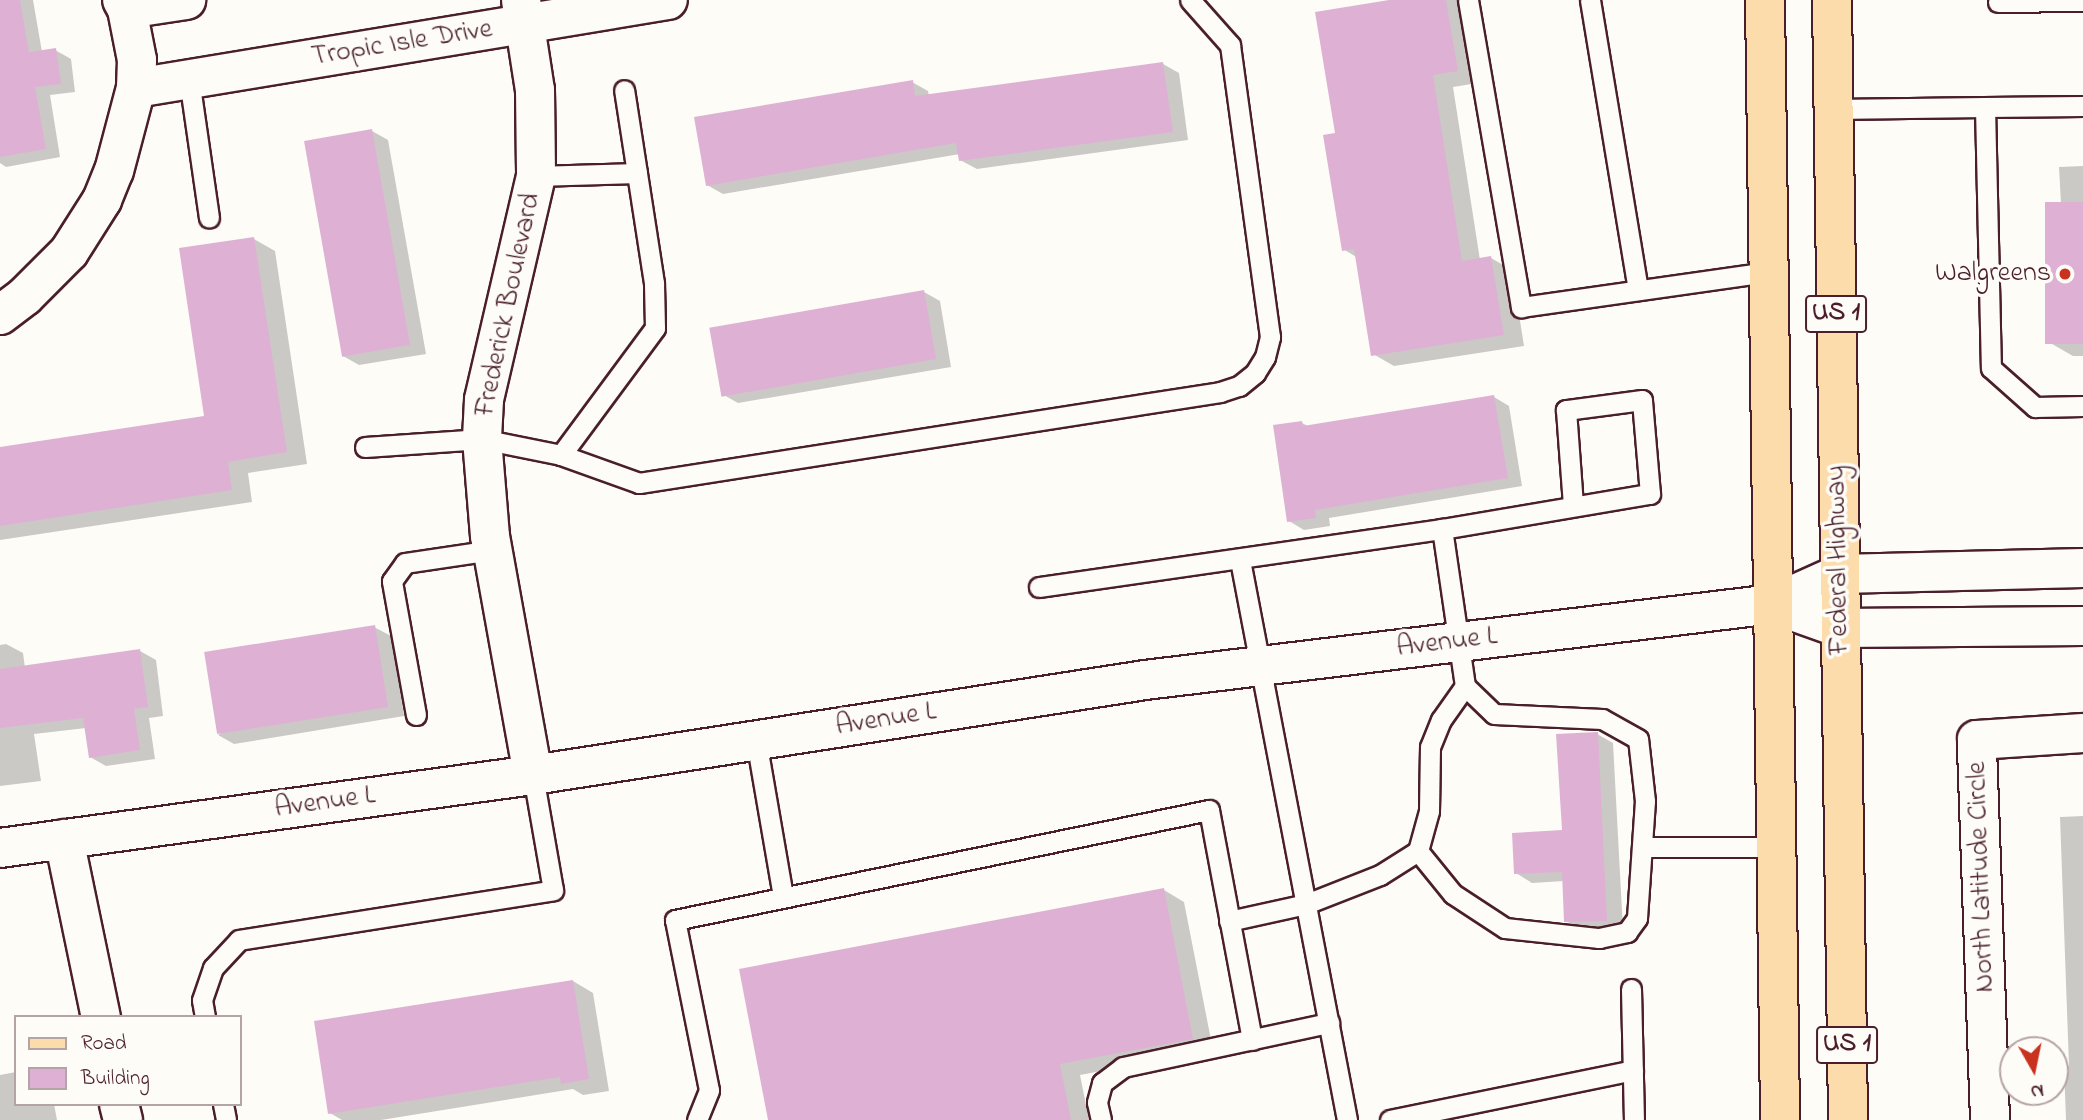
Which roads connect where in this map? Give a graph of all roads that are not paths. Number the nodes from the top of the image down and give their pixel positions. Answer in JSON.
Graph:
{"nodes":[{"id":1,"x":186,"y":0,"type":"edge"},
{"id":2,"x":668,"y":0,"type":"edge"},
{"id":3,"x":1190,"y":0,"type":"edge"},
{"id":4,"x":1468,"y":0,"type":"edge"},
{"id":5,"x":1590,"y":0,"type":"edge"},
{"id":6,"x":1765,"y":0,"type":"edge"},
{"id":7,"x":1832,"y":0,"type":"edge"},
{"id":8,"x":2083,"y":1,"type":"edge"},
{"id":9,"x":1998,"y":2,"type":"dead end"},
{"id":10,"x":125,"y":5,"type":"edge"},
{"id":11,"x":523,"y":12,"type":"edge"},
{"id":12,"x":189,"y":79,"type":"junction"},
{"id":13,"x":136,"y":88,"type":"junction"},
{"id":14,"x":624,"y":90,"type":"dead end"},
{"id":15,"x":2083,"y":106,"type":"edge"},
{"id":16,"x":1985,"y":107,"type":"junction"},
{"id":17,"x":1833,"y":109,"type":"junction"},
{"id":18,"x":637,"y":173,"type":"junction"},
{"id":19,"x":536,"y":176,"type":"junction"},
{"id":20,"x":209,"y":218,"type":"dead end"},
{"id":21,"x":1768,"y":272,"type":"junction"},
{"id":22,"x":1638,"y":290,"type":"junction"},
{"id":23,"x":0,"y":315,"type":"edge"},
{"id":24,"x":2083,"y":406,"type":"edge"},
{"id":25,"x":482,"y":439,"type":"junction"},
{"id":26,"x":365,"y":447,"type":"dead end"},
{"id":27,"x":561,"y":455,"type":"junction"},
{"id":28,"x":1573,"y":506,"type":"junction"},
{"id":29,"x":1442,"y":529,"type":"junction"},
{"id":30,"x":492,"y":550,"type":"junction"},
{"id":31,"x":1240,"y":560,"type":"junction"},
{"id":32,"x":2083,"y":569,"type":"edge"},
{"id":33,"x":1840,"y":574,"type":"junction"},
{"id":34,"x":1039,"y":587,"type":"dead end"},
{"id":35,"x":1773,"y":604,"type":"junction"},
{"id":36,"x":2083,"y":626,"type":"edge"},
{"id":37,"x":1840,"y":628,"type":"junction"},
{"id":38,"x":1458,"y":642,"type":"junction"},
{"id":39,"x":1259,"y":666,"type":"junction"},
{"id":40,"x":1465,"y":686,"type":"junction"},
{"id":41,"x":416,"y":715,"type":"dead end"},
{"id":42,"x":2083,"y":733,"type":"edge"},
{"id":43,"x":755,"y":740,"type":"junction"},
{"id":44,"x":533,"y":775,"type":"junction"},
{"id":45,"x":64,"y":839,"type":"junction"},
{"id":46,"x":1643,"y":847,"type":"junction"},
{"id":47,"x":1776,"y":847,"type":"junction"},
{"id":48,"x":0,"y":849,"type":"edge"},
{"id":49,"x":1418,"y":851,"type":"junction"},
{"id":50,"x":783,"y":897,"type":"junction"},
{"id":51,"x":1306,"y":904,"type":"junction"},
{"id":52,"x":1229,"y":921,"type":"junction"},
{"id":53,"x":1631,"y":989,"type":"dead end"},
{"id":54,"x":101,"y":1015,"type":"edge"},
{"id":55,"x":205,"y":1015,"type":"edge"},
{"id":56,"x":1329,"y":1023,"type":"junction"},
{"id":57,"x":1252,"y":1040,"type":"junction"},
{"id":58,"x":1633,"y":1070,"type":"junction"},
{"id":59,"x":696,"y":1120,"type":"edge"},
{"id":60,"x":1101,"y":1120,"type":"edge"},
{"id":61,"x":1347,"y":1120,"type":"edge"},
{"id":62,"x":1390,"y":1120,"type":"edge"},
{"id":63,"x":1634,"y":1120,"type":"edge"},
{"id":64,"x":1780,"y":1120,"type":"edge"},
{"id":65,"x":1848,"y":1120,"type":"edge"},
{"id":66,"x":1990,"y":1120,"type":"edge"}],
"edges":[{"from":1,"to":10,"type":"street"},
{"from":2,"to":11,"type":"street","name":"Tropic Isle Drive"},
{"from":3,"to":27,"type":"lane"},
{"from":4,"to":22,"type":"lane"},
{"from":5,"to":22,"type":"lane"},
{"from":6,"to":21,"type":"main road","number":"US 1"},
{"from":7,"to":17,"type":"main road","name":"Federal Highway","number":"US 1"},
{"from":8,"to":9,"type":"lane"},
{"from":10,"to":13,"type":"street"},
{"from":11,"to":12,"type":"street","name":"Tropic Isle Drive"},
{"from":11,"to":19,"type":"street","name":"Frederick Boulevard"},
{"from":12,"to":13,"type":"street","name":"Tropic Isle Drive"},
{"from":12,"to":20,"type":"lane"},
{"from":13,"to":23,"type":"street"},
{"from":14,"to":18,"type":"lane"},
{"from":15,"to":16,"type":"lane"},
{"from":16,"to":17,"type":"lane"},
{"from":16,"to":24,"type":"lane"},
{"from":17,"to":33,"type":"main road","name":"Federal Highway","number":"US 1"},
{"from":18,"to":19,"type":"lane"},
{"from":18,"to":27,"type":"lane"},
{"from":19,"to":25,"type":"street","name":"Frederick Boulevard"},
{"from":21,"to":22,"type":"lane"},
{"from":21,"to":35,"type":"main road","number":"US 1"},
{"from":25,"to":26,"type":"lane"},
{"from":25,"to":27,"type":"lane"},
{"from":25,"to":30,"type":"street","name":"Frederick Boulevard"},
{"from":28,"to":28,"type":"lane"},
{"from":28,"to":29,"type":"lane"},
{"from":29,"to":31,"type":"lane"},
{"from":29,"to":38,"type":"lane"},
{"from":30,"to":41,"type":"lane"},
{"from":30,"to":44,"type":"street","name":"Frederick Boulevard"},
{"from":31,"to":34,"type":"lane"},
{"from":31,"to":39,"type":"lane"},
{"from":32,"to":33,"type":"street"},
{"from":33,"to":35,"type":"street"},
{"from":33,"to":37,"type":"main road","name":"Federal Highway","number":"US 1"},
{"from":35,"to":37,"type":"street"},
{"from":35,"to":38,"type":"street","name":"Avenue L"},
{"from":35,"to":47,"type":"main road","number":"US 1"},
{"from":36,"to":37,"type":"street"},
{"from":37,"to":65,"type":"main road","name":"Federal Highway","number":"US 1"},
{"from":38,"to":39,"type":"street","name":"Avenue L"},
{"from":38,"to":40,"type":"lane"},
{"from":39,"to":43,"type":"street","name":"Avenue L"},
{"from":39,"to":51,"type":"lane"},
{"from":40,"to":46,"type":"lane"},
{"from":40,"to":49,"type":"lane"},
{"from":42,"to":66,"type":"street","name":"North Latitude Circle"},
{"from":43,"to":44,"type":"street","name":"Avenue L"},
{"from":43,"to":50,"type":"lane"},
{"from":44,"to":45,"type":"street","name":"Avenue L"},
{"from":44,"to":55,"type":"lane"},
{"from":45,"to":48,"type":"street","name":"Avenue L"},
{"from":45,"to":54,"type":"street"},
{"from":46,"to":47,"type":"lane"},
{"from":46,"to":49,"type":"lane"},
{"from":47,"to":64,"type":"main road","number":"US 1"},
{"from":49,"to":51,"type":"lane"},
{"from":50,"to":52,"type":"lane"},
{"from":50,"to":59,"type":"lane"},
{"from":51,"to":52,"type":"lane"},
{"from":51,"to":56,"type":"lane"},
{"from":52,"to":57,"type":"lane"},
{"from":53,"to":58,"type":"lane"},
{"from":56,"to":57,"type":"lane"},
{"from":56,"to":61,"type":"lane"},
{"from":57,"to":60,"type":"lane"},
{"from":58,"to":62,"type":"lane"},
{"from":58,"to":63,"type":"lane"}]}
